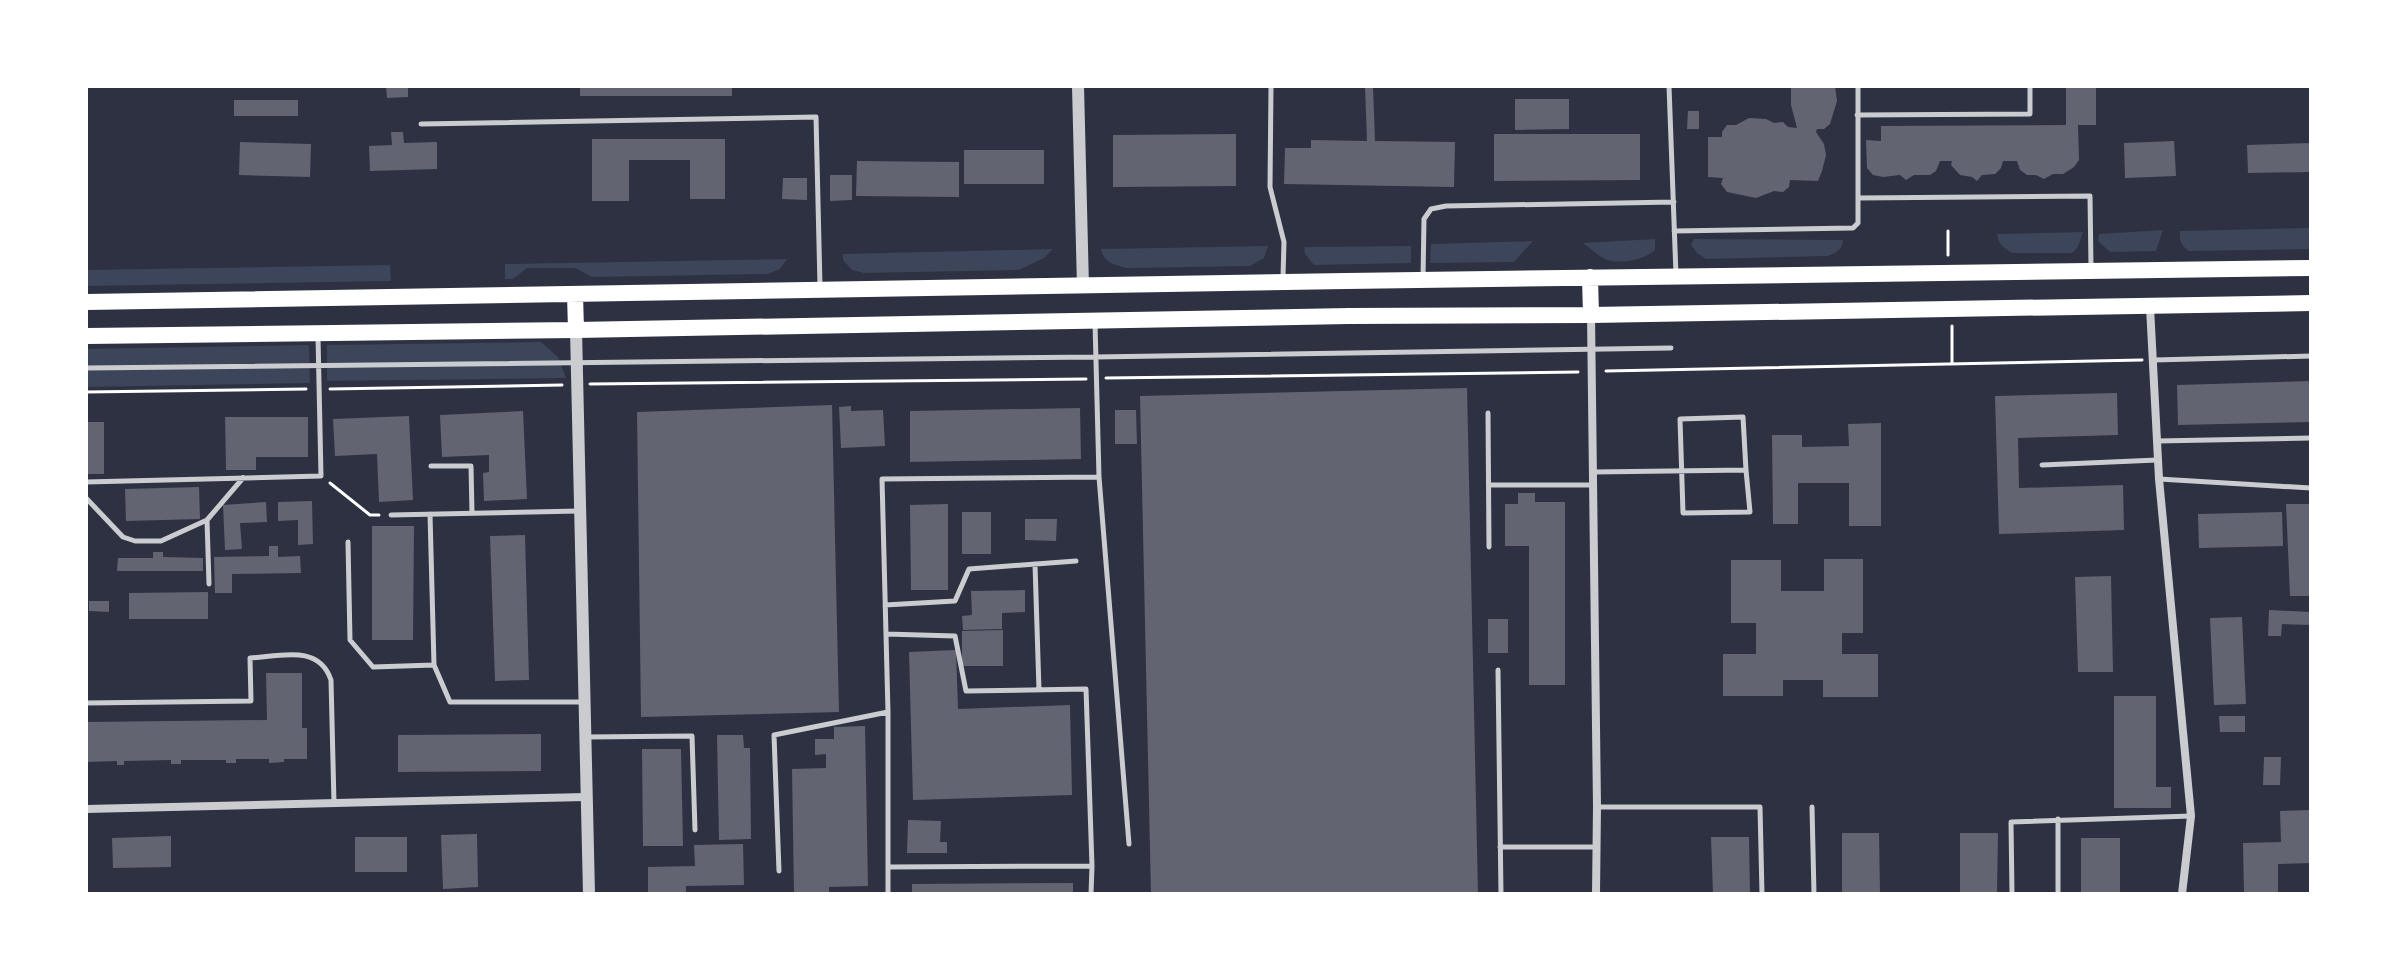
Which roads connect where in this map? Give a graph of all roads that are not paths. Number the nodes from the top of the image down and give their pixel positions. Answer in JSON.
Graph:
{"nodes":[{"id":1,"x":1078,"y":86,"type":"edge"},
{"id":2,"x":1271,"y":86,"type":"edge"},
{"id":3,"x":1669,"y":86,"type":"edge"},
{"id":4,"x":1858,"y":86,"type":"edge"},
{"id":5,"x":2030,"y":86,"type":"edge"},
{"id":6,"x":1857,"y":115,"type":"junction"},
{"id":7,"x":421,"y":124,"type":"dead end"},
{"id":8,"x":1859,"y":198,"type":"junction"},
{"id":9,"x":1674,"y":202,"type":"junction"},
{"id":10,"x":1674,"y":231,"type":"junction"},
{"id":11,"x":2311,"y":268,"type":"edge"},
{"id":12,"x":2091,"y":271,"type":"junction"},
{"id":13,"x":1676,"y":276,"type":"junction"},
{"id":14,"x":1590,"y":277,"type":"junction"},
{"id":15,"x":1423,"y":280,"type":"junction"},
{"id":16,"x":1283,"y":282,"type":"junction"},
{"id":17,"x":1083,"y":287,"type":"junction"},
{"id":18,"x":820,"y":291,"type":"junction"},
{"id":19,"x":575,"y":294,"type":"junction"},
{"id":20,"x":86,"y":302,"type":"edge"},
{"id":21,"x":2311,"y":303,"type":"edge"},
{"id":22,"x":2150,"y":307,"type":"junction"},
{"id":23,"x":1591,"y":315,"type":"junction"},
{"id":24,"x":1095,"y":322,"type":"junction"},
{"id":25,"x":576,"y":330,"type":"junction"},
{"id":26,"x":317,"y":332,"type":"junction"},
{"id":27,"x":86,"y":336,"type":"edge"},
{"id":28,"x":1671,"y":348,"type":"dead end"},
{"id":29,"x":1592,"y":349,"type":"junction"},
{"id":30,"x":2311,"y":356,"type":"edge"},
{"id":31,"x":1095,"y":357,"type":"junction"},
{"id":32,"x":2154,"y":360,"type":"junction"},
{"id":33,"x":576,"y":361,"type":"junction"},
{"id":34,"x":318,"y":365,"type":"junction"},
{"id":35,"x":86,"y":368,"type":"edge"},
{"id":36,"x":1488,"y":413,"type":"dead end"},
{"id":37,"x":2311,"y":438,"type":"edge"},
{"id":38,"x":2157,"y":441,"type":"junction"},
{"id":39,"x":2158,"y":460,"type":"junction"},
{"id":40,"x":2042,"y":465,"type":"dead end"},
{"id":41,"x":431,"y":466,"type":"dead end"},
{"id":42,"x":1746,"y":470,"type":"junction"},
{"id":43,"x":1682,"y":471,"type":"junction"},
{"id":44,"x":1593,"y":472,"type":"junction"},
{"id":45,"x":1099,"y":477,"type":"junction"},
{"id":46,"x":243,"y":478,"type":"junction"},
{"id":47,"x":2159,"y":479,"type":"junction"},
{"id":48,"x":86,"y":482,"type":"edge"},
{"id":49,"x":1489,"y":485,"type":"junction"},
{"id":50,"x":1593,"y":485,"type":"junction"},
{"id":51,"x":2311,"y":488,"type":"edge"},
{"id":52,"x":86,"y":498,"type":"edge"},
{"id":53,"x":580,"y":511,"type":"junction"},
{"id":54,"x":472,"y":513,"type":"junction"},
{"id":55,"x":430,"y":514,"type":"junction"},
{"id":56,"x":391,"y":515,"type":"road end"},
{"id":57,"x":207,"y":520,"type":"junction"},
{"id":58,"x":348,"y":542,"type":"dead end"},
{"id":59,"x":1489,"y":547,"type":"dead end"},
{"id":60,"x":1076,"y":561,"type":"dead end"},
{"id":61,"x":1035,"y":564,"type":"junction"},
{"id":62,"x":209,"y":584,"type":"dead end"},
{"id":63,"x":885,"y":605,"type":"junction"},
{"id":64,"x":886,"y":634,"type":"junction"},
{"id":65,"x":434,"y":665,"type":"junction"},
{"id":66,"x":1498,"y":670,"type":"dead end"},
{"id":67,"x":1039,"y":690,"type":"junction"},
{"id":68,"x":584,"y":702,"type":"junction"},
{"id":69,"x":86,"y":703,"type":"edge"},
{"id":70,"x":888,"y":712,"type":"junction"},
{"id":71,"x":585,"y":737,"type":"junction"},
{"id":72,"x":586,"y":797,"type":"junction"},
{"id":73,"x":334,"y":803,"type":"junction"},
{"id":74,"x":1597,"y":807,"type":"junction"},
{"id":75,"x":1812,"y":807,"type":"dead end"},
{"id":76,"x":86,"y":809,"type":"edge"},
{"id":77,"x":2191,"y":816,"type":"junction"},
{"id":78,"x":2058,"y":819,"type":"junction"},
{"id":79,"x":695,"y":830,"type":"dead end"},
{"id":80,"x":1129,"y":844,"type":"dead end"},
{"id":81,"x":1500,"y":847,"type":"junction"},
{"id":82,"x":1596,"y":847,"type":"junction"},
{"id":83,"x":1092,"y":866,"type":"junction"},
{"id":84,"x":889,"y":867,"type":"junction"},
{"id":85,"x":779,"y":871,"type":"dead end"},
{"id":86,"x":589,"y":894,"type":"edge"},
{"id":87,"x":888,"y":894,"type":"edge"},
{"id":88,"x":1091,"y":894,"type":"edge"},
{"id":89,"x":1501,"y":894,"type":"edge"},
{"id":90,"x":1596,"y":894,"type":"edge"},
{"id":91,"x":1762,"y":894,"type":"edge"},
{"id":92,"x":1814,"y":894,"type":"edge"},
{"id":93,"x":2012,"y":894,"type":"edge"},
{"id":94,"x":2058,"y":894,"type":"edge"},
{"id":95,"x":2182,"y":894,"type":"edge"}],
"edges":[{"from":1,"to":17,"type":"street"},
{"from":2,"to":16,"type":"lane"},
{"from":3,"to":9,"type":"lane"},
{"from":4,"to":6,"type":"lane"},
{"from":5,"to":6,"type":"lane"},
{"from":6,"to":8,"type":"lane"},
{"from":7,"to":18,"type":"lane"},
{"from":8,"to":10,"type":"lane"},
{"from":8,"to":12,"type":"lane"},
{"from":9,"to":10,"type":"lane"},
{"from":9,"to":15,"type":"lane"},
{"from":10,"to":13,"type":"lane"},
{"from":11,"to":12,"type":"main road"},
{"from":12,"to":13,"type":"main road"},
{"from":13,"to":14,"type":"main road"},
{"from":14,"to":15,"type":"main road"},
{"from":14,"to":23,"type":"main road"},
{"from":15,"to":16,"type":"main road"},
{"from":16,"to":17,"type":"main road"},
{"from":17,"to":18,"type":"main road"},
{"from":18,"to":19,"type":"main road"},
{"from":19,"to":20,"type":"main road"},
{"from":19,"to":25,"type":"main road"},
{"from":21,"to":22,"type":"main road"},
{"from":22,"to":23,"type":"main road"},
{"from":22,"to":32,"type":"street"},
{"from":23,"to":24,"type":"main road"},
{"from":23,"to":29,"type":"street"},
{"from":24,"to":25,"type":"main road"},
{"from":24,"to":31,"type":"lane"},
{"from":25,"to":26,"type":"main road"},
{"from":25,"to":33,"type":"street"},
{"from":26,"to":27,"type":"main road"},
{"from":26,"to":34,"type":"lane"},
{"from":28,"to":29,"type":"lane"},
{"from":29,"to":31,"type":"lane"},
{"from":29,"to":44,"type":"street"},
{"from":30,"to":32,"type":"lane"},
{"from":31,"to":33,"type":"lane"},
{"from":31,"to":45,"type":"lane"},
{"from":32,"to":38,"type":"street"},
{"from":33,"to":34,"type":"lane"},
{"from":33,"to":53,"type":"street"},
{"from":34,"to":35,"type":"lane"},
{"from":34,"to":46,"type":"lane"},
{"from":36,"to":49,"type":"lane"},
{"from":37,"to":38,"type":"lane"},
{"from":38,"to":39,"type":"street"},
{"from":39,"to":40,"type":"lane"},
{"from":39,"to":47,"type":"street"},
{"from":41,"to":54,"type":"lane"},
{"from":42,"to":43,"type":"lane"},
{"from":42,"to":43,"type":"lane"},
{"from":42,"to":43,"type":"lane"},
{"from":43,"to":44,"type":"lane"},
{"from":44,"to":50,"type":"street"},
{"from":45,"to":63,"type":"lane"},
{"from":45,"to":80,"type":"lane"},
{"from":46,"to":48,"type":"lane"},
{"from":46,"to":57,"type":"lane"},
{"from":47,"to":51,"type":"lane"},
{"from":47,"to":77,"type":"street"},
{"from":49,"to":50,"type":"lane"},
{"from":49,"to":59,"type":"lane"},
{"from":50,"to":74,"type":"street"},
{"from":52,"to":57,"type":"lane"},
{"from":53,"to":54,"type":"lane"},
{"from":53,"to":68,"type":"street"},
{"from":54,"to":55,"type":"lane"},
{"from":55,"to":56,"type":"lane"},
{"from":55,"to":65,"type":"lane"},
{"from":57,"to":62,"type":"lane"},
{"from":58,"to":65,"type":"lane"},
{"from":60,"to":61,"type":"lane"},
{"from":61,"to":63,"type":"lane"},
{"from":61,"to":67,"type":"lane"},
{"from":63,"to":64,"type":"lane"},
{"from":64,"to":67,"type":"lane"},
{"from":64,"to":70,"type":"lane"},
{"from":65,"to":68,"type":"lane"},
{"from":66,"to":81,"type":"lane"},
{"from":67,"to":83,"type":"lane"},
{"from":68,"to":71,"type":"street"},
{"from":69,"to":73,"type":"lane"},
{"from":70,"to":84,"type":"lane"},
{"from":70,"to":85,"type":"lane"},
{"from":71,"to":72,"type":"street"},
{"from":71,"to":79,"type":"lane"},
{"from":72,"to":73,"type":"street"},
{"from":72,"to":86,"type":"street"},
{"from":73,"to":76,"type":"street"},
{"from":74,"to":82,"type":"street"},
{"from":74,"to":91,"type":"lane"},
{"from":75,"to":92,"type":"lane"},
{"from":77,"to":78,"type":"lane"},
{"from":77,"to":95,"type":"street"},
{"from":78,"to":93,"type":"lane"},
{"from":78,"to":94,"type":"lane"},
{"from":81,"to":82,"type":"lane"},
{"from":81,"to":89,"type":"lane"},
{"from":82,"to":90,"type":"street"},
{"from":83,"to":84,"type":"lane"},
{"from":83,"to":88,"type":"lane"},
{"from":84,"to":87,"type":"lane"}]}
